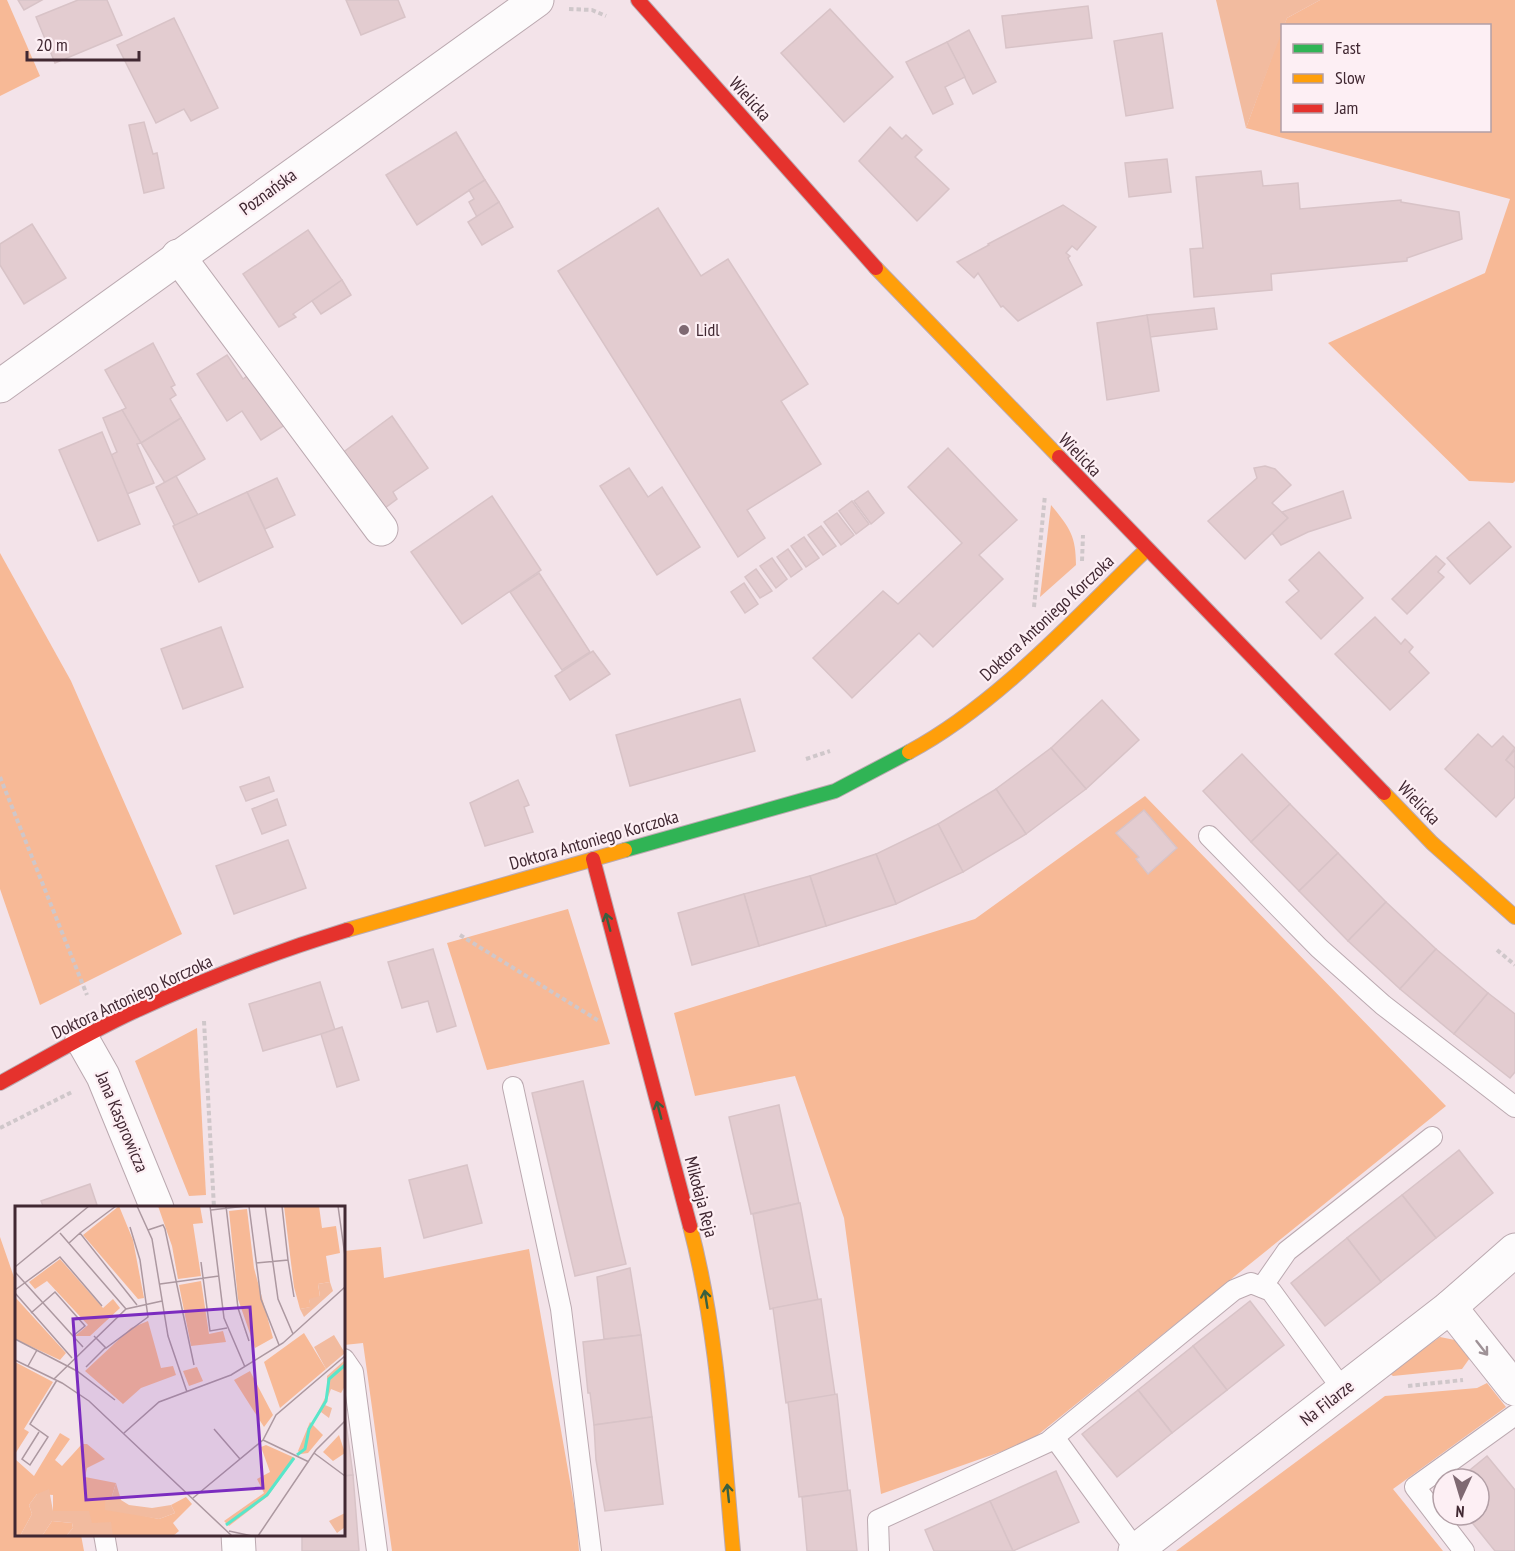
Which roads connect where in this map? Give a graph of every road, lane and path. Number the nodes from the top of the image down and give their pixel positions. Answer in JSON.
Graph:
{"nodes":[{"id":1,"x":638,"y":0,"type":"edge"},
{"id":2,"x":548,"y":6,"type":"edge"},
{"id":3,"x":615,"y":21,"type":"dead end"},
{"id":4,"x":178,"y":256,"type":"junction"},
{"id":5,"x":0,"y":386,"type":"edge"},
{"id":6,"x":1046,"y":488,"type":"dead end"},
{"id":7,"x":381,"y":529,"type":"dead end"},
{"id":8,"x":1082,"y":533,"type":"dead end"},
{"id":9,"x":1147,"y":549,"type":"junction"},
{"id":10,"x":1082,"y":567,"type":"dead end"},
{"id":11,"x":1041,"y":606,"type":"dead end"},
{"id":12,"x":838,"y":748,"type":"dead end"},
{"id":13,"x":797,"y":762,"type":"dead end"},
{"id":14,"x":0,"y":777,"type":"edge"},
{"id":15,"x":1209,"y":836,"type":"dead end"},
{"id":16,"x":593,"y":859,"type":"junction"},
{"id":17,"x":1515,"y":917,"type":"edge"},
{"id":18,"x":467,"y":929,"type":"dead end"},
{"id":19,"x":87,"y":995,"type":"dead end"},
{"id":20,"x":214,"y":1015,"type":"dead end"},
{"id":21,"x":204,"y":1020,"type":"junction"},
{"id":22,"x":602,"y":1023,"type":"dead end"},
{"id":23,"x":194,"y":1024,"type":"dead end"},
{"id":24,"x":82,"y":1039,"type":"junction"},
{"id":25,"x":103,"y":1076,"type":"junction"},
{"id":26,"x":0,"y":1083,"type":"edge"},
{"id":27,"x":513,"y":1087,"type":"dead end"},
{"id":28,"x":1515,"y":1107,"type":"edge"},
{"id":29,"x":0,"y":1128,"type":"edge"},
{"id":30,"x":1432,"y":1137,"type":"dead end"},
{"id":31,"x":156,"y":1206,"type":"edge"},
{"id":32,"x":214,"y":1206,"type":"edge"},
{"id":33,"x":1515,"y":1250,"type":"edge"},
{"id":34,"x":1262,"y":1287,"type":"junction"},
{"id":35,"x":1450,"y":1307,"type":"junction"},
{"id":36,"x":345,"y":1360,"type":"edge"},
{"id":37,"x":1515,"y":1389,"type":"edge"},
{"id":38,"x":1343,"y":1390,"type":"junction"},
{"id":39,"x":1515,"y":1415,"type":"edge"},
{"id":40,"x":1054,"y":1437,"type":"junction"},
{"id":41,"x":104,"y":1536,"type":"edge"},
{"id":42,"x":107,"y":1551,"type":"edge"},
{"id":43,"x":377,"y":1551,"type":"edge"},
{"id":44,"x":591,"y":1551,"type":"edge"},
{"id":45,"x":734,"y":1551,"type":"edge"},
{"id":46,"x":879,"y":1551,"type":"edge"},
{"id":47,"x":1136,"y":1551,"type":"edge"},
{"id":48,"x":1464,"y":1551,"type":"edge"}],
"edges":[{"from":1,"to":9,"type":"street","name":"Wielicka"},
{"from":2,"to":3,"type":"path"},
{"from":2,"to":4,"type":"street","name":"Poznańska"},
{"from":4,"to":5,"type":"street","name":"Poznańska"},
{"from":4,"to":7,"type":"street"},
{"from":6,"to":11,"type":"path"},
{"from":8,"to":10,"type":"path"},
{"from":9,"to":16,"type":"street","name":"Doktora Antoniego Korczoka"},
{"from":9,"to":17,"type":"street","name":"Wielicka"},
{"from":12,"to":13,"type":"path"},
{"from":14,"to":19,"type":"path"},
{"from":15,"to":28,"type":"lane"},
{"from":16,"to":24,"type":"street","name":"Doktora Antoniego Korczoka"},
{"from":45,"to":16,"type":"street","name":"Mikołaja Reja","one_way":true},
{"from":18,"to":22,"type":"path"},
{"from":20,"to":21,"type":"path"},
{"from":21,"to":23,"type":"path"},
{"from":21,"to":32,"type":"path"},
{"from":24,"to":25,"type":"street","name":"Jana Kasprowicza"},
{"from":24,"to":26,"type":"street","name":"Doktora Antoniego Korczoka"},
{"from":25,"to":29,"type":"path"},
{"from":25,"to":31,"type":"street","name":"Jana Kasprowicza"},
{"from":27,"to":44,"type":"lane"},
{"from":30,"to":34,"type":"lane"},
{"from":33,"to":35,"type":"street","name":"Na Filarze"},
{"from":34,"to":38,"type":"lane"},
{"from":34,"to":40,"type":"lane"},
{"from":35,"to":37,"type":"street","one_way":true},
{"from":35,"to":38,"type":"street","name":"Na Filarze"},
{"from":36,"to":43,"type":"lane"},
{"from":38,"to":47,"type":"street","name":"Na Filarze"},
{"from":39,"to":48,"type":"lane"},
{"from":40,"to":46,"type":"lane"},
{"from":40,"to":47,"type":"lane"},
{"from":41,"to":42,"type":"lane"}]}
